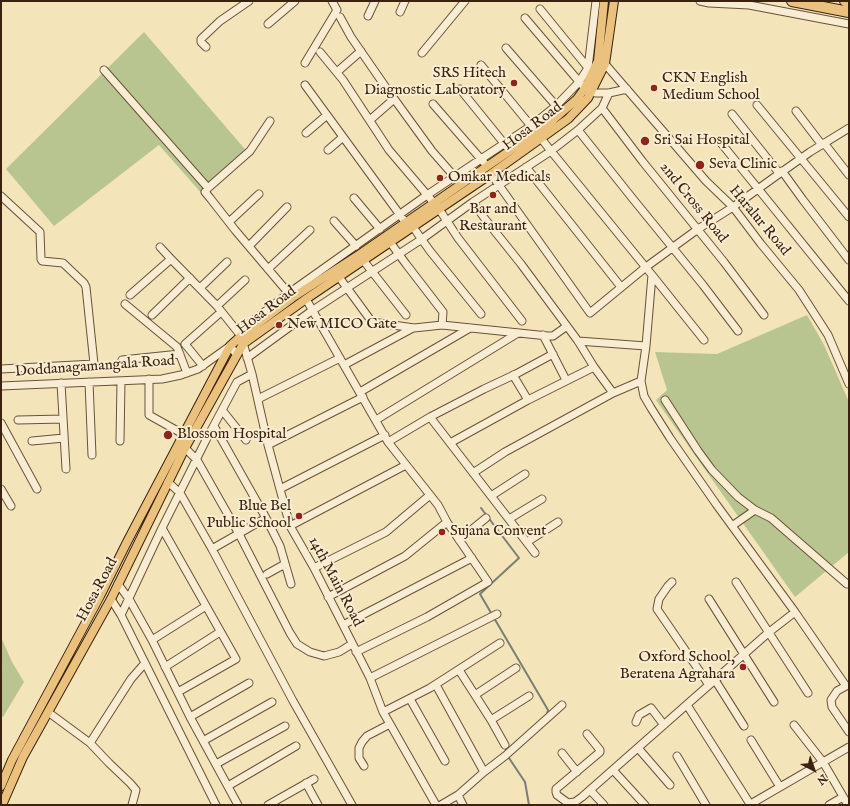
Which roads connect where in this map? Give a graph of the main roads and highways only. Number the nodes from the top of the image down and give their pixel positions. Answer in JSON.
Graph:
{"nodes":[{"id":1,"x":604,"y":1,"type":"edge"},
{"id":2,"x":792,"y":1,"type":"edge"},
{"id":3,"x":810,"y":1,"type":"edge"},
{"id":4,"x":845,"y":1,"type":"edge"},
{"id":5,"x":614,"y":2,"type":"edge"},
{"id":6,"x":849,"y":2,"type":"edge"},
{"id":7,"x":849,"y":8,"type":"edge"},
{"id":8,"x":849,"y":12,"type":"edge"},
{"id":9,"x":588,"y":90,"type":"junction"},
{"id":10,"x":536,"y":132,"type":"junction"},
{"id":11,"x":127,"y":542,"type":"junction"},
{"id":12,"x":138,"y":544,"type":"junction"},
{"id":13,"x":1,"y":786,"type":"edge"},
{"id":14,"x":2,"y":805,"type":"edge"}],
"edges":[{"from":1,"to":9,"type":"main road","name":"Hosa Road"},
{"from":2,"to":8,"type":"highway"},
{"from":3,"to":7,"type":"highway"},
{"from":4,"to":6,"type":"highway"},
{"from":5,"to":9,"type":"main road","name":"Hosa Road"},
{"from":9,"to":10,"type":"main road","name":"Hosa Road"},
{"from":9,"to":10,"type":"main road","name":"Hosa Road"},
{"from":10,"to":11,"type":"main road","name":"Hosa Road"},
{"from":10,"to":12,"type":"main road","name":"Hosa Road"},
{"from":11,"to":12,"type":"main road"},
{"from":11,"to":13,"type":"main road","name":"Hosa Road"},
{"from":12,"to":14,"type":"main road","name":"Hosa Road"}]}
